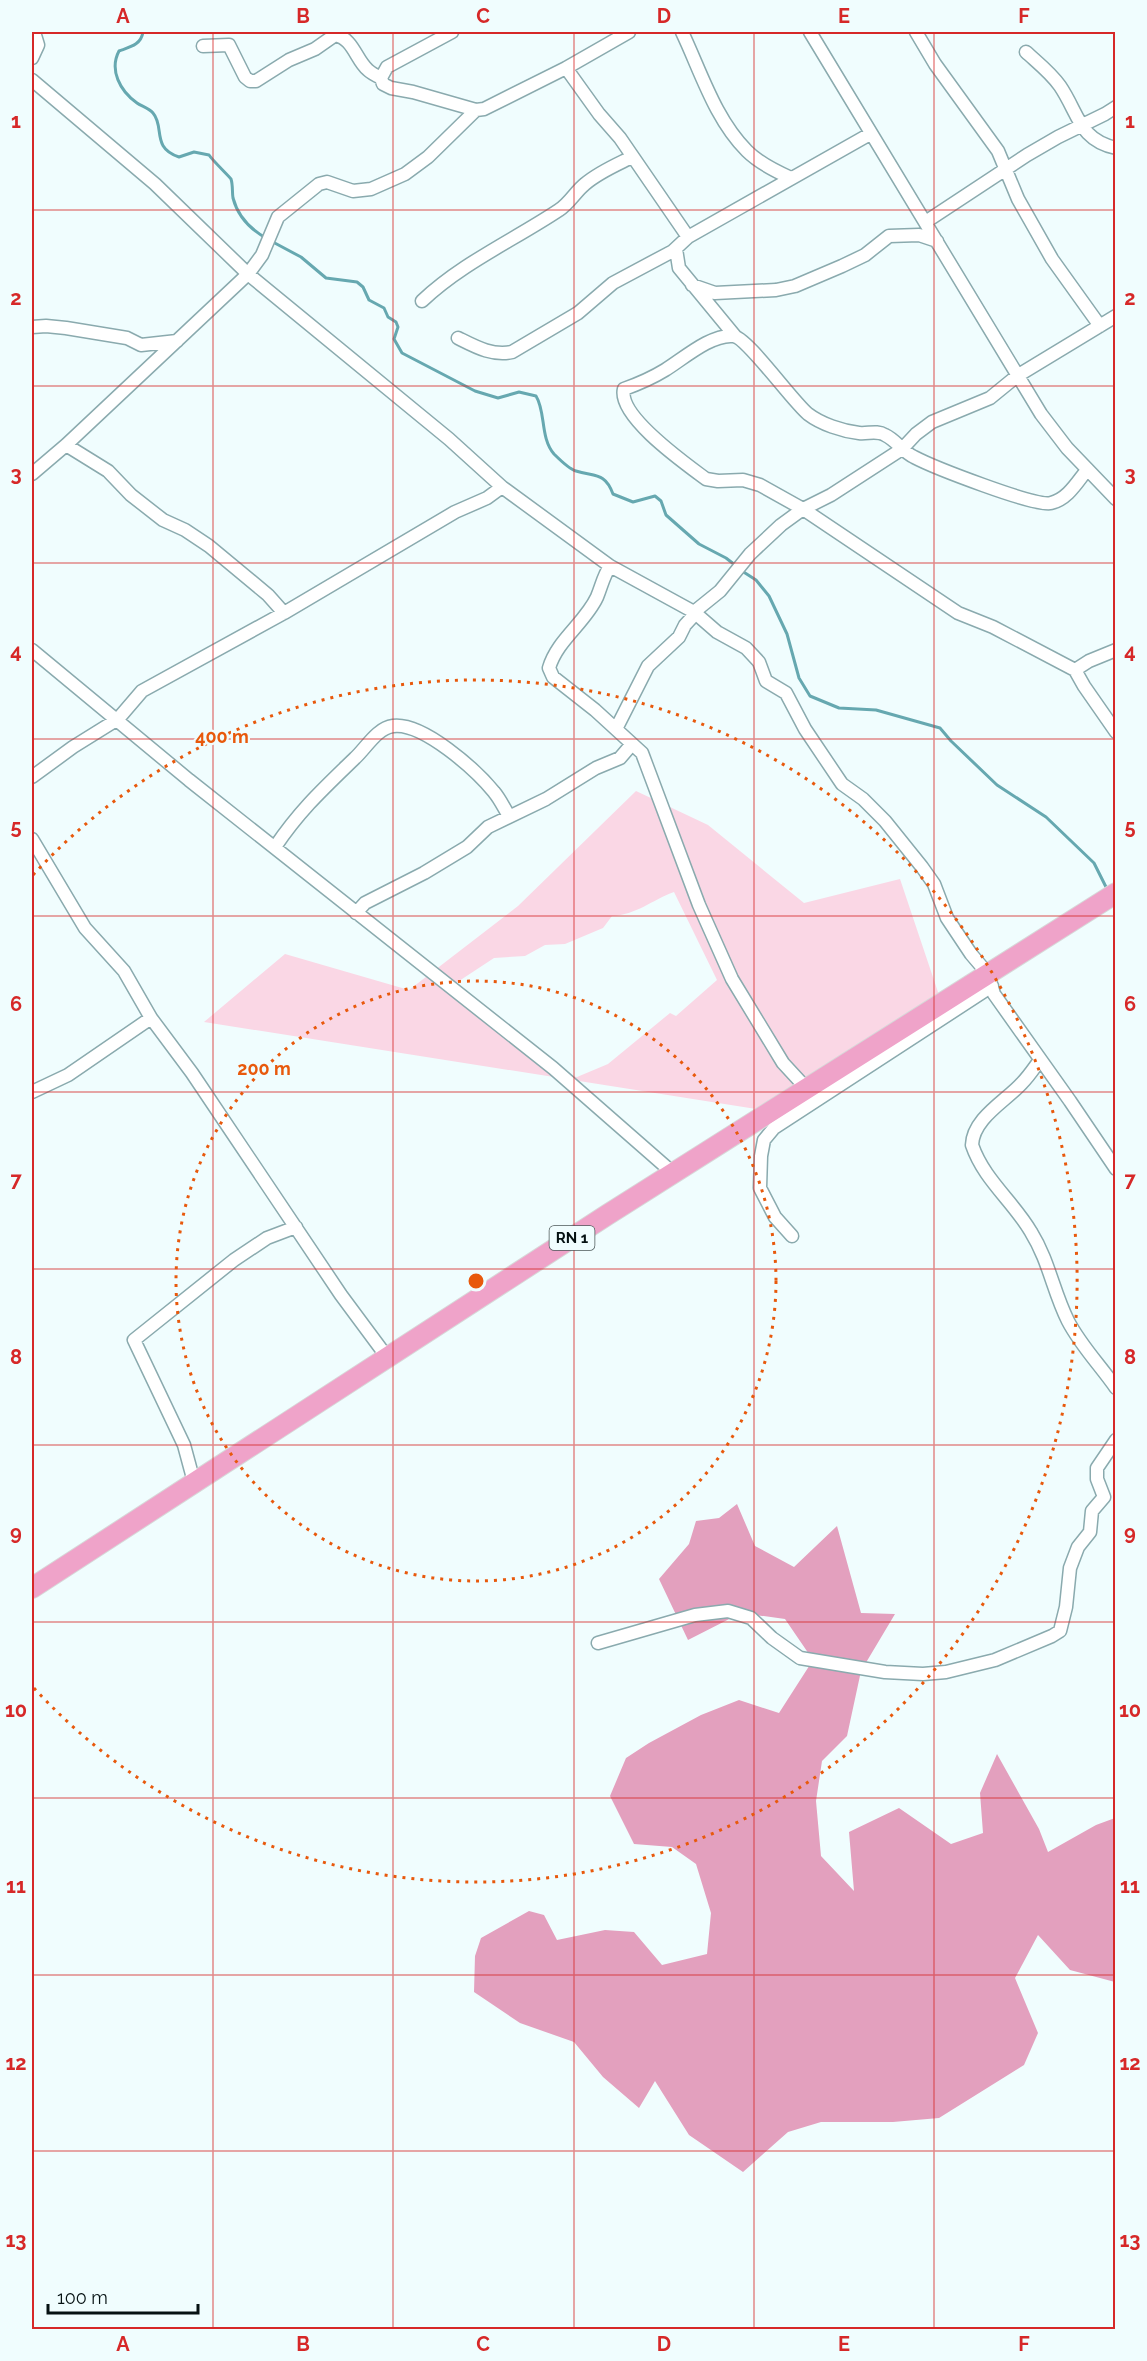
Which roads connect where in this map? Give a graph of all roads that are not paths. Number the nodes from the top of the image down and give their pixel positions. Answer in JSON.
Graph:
{"nodes":[{"id":1,"x":34,"y":32,"type":"edge"},
{"id":2,"x":452,"y":32,"type":"edge"},
{"id":3,"x":629,"y":32,"type":"edge"},
{"id":4,"x":682,"y":32,"type":"edge"},
{"id":5,"x":810,"y":32,"type":"edge"},
{"id":6,"x":916,"y":32,"type":"edge"},
{"id":7,"x":203,"y":46,"type":"dead end"},
{"id":8,"x":1026,"y":52,"type":"dead end"},
{"id":9,"x":32,"y":58,"type":"edge"},
{"id":10,"x":566,"y":68,"type":"junction"},
{"id":11,"x":381,"y":78,"type":"junction"},
{"id":12,"x":32,"y":80,"type":"edge"},
{"id":13,"x":1116,"y":107,"type":"edge"},
{"id":14,"x":476,"y":110,"type":"junction"},
{"id":15,"x":1082,"y":125,"type":"junction"},
{"id":16,"x":870,"y":134,"type":"junction"},
{"id":17,"x":1116,"y":147,"type":"edge"},
{"id":18,"x":632,"y":157,"type":"junction"},
{"id":19,"x":1006,"y":170,"type":"junction"},
{"id":20,"x":791,"y":178,"type":"junction"},
{"id":21,"x":927,"y":221,"type":"junction"},
{"id":22,"x":688,"y":237,"type":"junction"},
{"id":23,"x":937,"y":240,"type":"junction"},
{"id":24,"x":676,"y":249,"type":"junction"},
{"id":25,"x":248,"y":274,"type":"junction"},
{"id":26,"x":692,"y":285,"type":"junction"},
{"id":27,"x":422,"y":301,"type":"dead end"},
{"id":28,"x":1116,"y":316,"type":"edge"},
{"id":29,"x":1100,"y":326,"type":"junction"},
{"id":30,"x":32,"y":327,"type":"edge"},
{"id":31,"x":735,"y":336,"type":"junction"},
{"id":32,"x":459,"y":338,"type":"dead end"},
{"id":33,"x":177,"y":341,"type":"junction"},
{"id":34,"x":1017,"y":376,"type":"junction"},
{"id":35,"x":66,"y":445,"type":"junction"},
{"id":36,"x":902,"y":449,"type":"junction"},
{"id":37,"x":1087,"y":470,"type":"junction"},
{"id":38,"x":32,"y":474,"type":"edge"},
{"id":39,"x":502,"y":487,"type":"junction"},
{"id":40,"x":1116,"y":499,"type":"edge"},
{"id":41,"x":803,"y":509,"type":"junction"},
{"id":42,"x":610,"y":566,"type":"junction"},
{"id":43,"x":284,"y":613,"type":"junction"},
{"id":44,"x":695,"y":613,"type":"junction"},
{"id":45,"x":32,"y":650,"type":"edge"},
{"id":46,"x":1116,"y":650,"type":"edge"},
{"id":47,"x":1075,"y":669,"type":"junction"},
{"id":48,"x":118,"y":719,"type":"junction"},
{"id":49,"x":616,"y":729,"type":"junction"},
{"id":50,"x":1116,"y":732,"type":"edge"},
{"id":51,"x":632,"y":744,"type":"junction"},
{"id":52,"x":32,"y":777,"type":"edge"},
{"id":53,"x":509,"y":816,"type":"junction"},
{"id":54,"x":32,"y":839,"type":"edge"},
{"id":55,"x":275,"y":847,"type":"junction"},
{"id":56,"x":1116,"y":893,"type":"edge"},
{"id":57,"x":356,"y":913,"type":"junction"},
{"id":58,"x":990,"y":980,"type":"junction"},
{"id":59,"x":151,"y":1018,"type":"junction"},
{"id":60,"x":1040,"y":1060,"type":"junction"},
{"id":61,"x":807,"y":1089,"type":"junction"},
{"id":62,"x":32,"y":1092,"type":"edge"},
{"id":63,"x":1116,"y":1169,"type":"edge"},
{"id":64,"x":673,"y":1173,"type":"junction"},
{"id":65,"x":296,"y":1227,"type":"junction"},
{"id":66,"x":792,"y":1236,"type":"dead end"},
{"id":67,"x":387,"y":1357,"type":"junction"},
{"id":68,"x":1116,"y":1388,"type":"edge"},
{"id":69,"x":1116,"y":1440,"type":"edge"},
{"id":70,"x":194,"y":1482,"type":"junction"},
{"id":71,"x":32,"y":1588,"type":"edge"},
{"id":72,"x":598,"y":1643,"type":"dead end"}],
"edges":[{"from":1,"to":9,"type":"street"},
{"from":2,"to":11,"type":"street"},
{"from":3,"to":10,"type":"street"},
{"from":4,"to":20,"type":"street"},
{"from":5,"to":16,"type":"street"},
{"from":6,"to":19,"type":"street"},
{"from":7,"to":11,"type":"street"},
{"from":8,"to":15,"type":"street"},
{"from":10,"to":14,"type":"street"},
{"from":10,"to":18,"type":"street"},
{"from":11,"to":14,"type":"street"},
{"from":12,"to":25,"type":"street"},
{"from":13,"to":15,"type":"street"},
{"from":14,"to":25,"type":"street"},
{"from":15,"to":17,"type":"street"},
{"from":15,"to":19,"type":"street"},
{"from":16,"to":20,"type":"street"},
{"from":16,"to":21,"type":"street"},
{"from":18,"to":22,"type":"street"},
{"from":18,"to":27,"type":"street"},
{"from":19,"to":21,"type":"street"},
{"from":19,"to":29,"type":"street"},
{"from":20,"to":22,"type":"street"},
{"from":21,"to":23,"type":"street"},
{"from":22,"to":24,"type":"street"},
{"from":23,"to":26,"type":"street"},
{"from":23,"to":34,"type":"street"},
{"from":24,"to":26,"type":"street"},
{"from":24,"to":32,"type":"street"},
{"from":25,"to":33,"type":"street"},
{"from":25,"to":39,"type":"street"},
{"from":26,"to":31,"type":"street"},
{"from":28,"to":29,"type":"street"},
{"from":29,"to":34,"type":"street"},
{"from":30,"to":33,"type":"street"},
{"from":31,"to":36,"type":"street"},
{"from":31,"to":41,"type":"street"},
{"from":33,"to":35,"type":"street"},
{"from":34,"to":36,"type":"street"},
{"from":34,"to":37,"type":"street"},
{"from":35,"to":38,"type":"street"},
{"from":35,"to":43,"type":"street"},
{"from":36,"to":37,"type":"street"},
{"from":36,"to":41,"type":"street"},
{"from":37,"to":40,"type":"street"},
{"from":39,"to":42,"type":"street"},
{"from":39,"to":43,"type":"street"},
{"from":41,"to":44,"type":"street"},
{"from":41,"to":47,"type":"street"},
{"from":42,"to":44,"type":"street"},
{"from":42,"to":49,"type":"street"},
{"from":43,"to":48,"type":"street"},
{"from":44,"to":49,"type":"street"},
{"from":44,"to":58,"type":"street"},
{"from":45,"to":48,"type":"street"},
{"from":46,"to":47,"type":"street"},
{"from":47,"to":50,"type":"street"},
{"from":48,"to":52,"type":"street"},
{"from":48,"to":55,"type":"street"},
{"from":49,"to":51,"type":"street"},
{"from":51,"to":53,"type":"street"},
{"from":51,"to":61,"type":"street"},
{"from":53,"to":55,"type":"street"},
{"from":53,"to":57,"type":"street"},
{"from":54,"to":59,"type":"street"},
{"from":55,"to":57,"type":"street"},
{"from":56,"to":58,"type":"main road","number":"RN 1"},
{"from":57,"to":64,"type":"street"},
{"from":58,"to":60,"type":"street"},
{"from":58,"to":61,"type":"main road","number":"RN 1"},
{"from":58,"to":66,"type":"street"},
{"from":59,"to":62,"type":"street"},
{"from":59,"to":65,"type":"street"},
{"from":60,"to":63,"type":"street"},
{"from":60,"to":68,"type":"street"},
{"from":61,"to":64,"type":"main road","number":"RN 1"},
{"from":64,"to":67,"type":"main road","number":"RN 1"},
{"from":65,"to":67,"type":"street"},
{"from":65,"to":70,"type":"street"},
{"from":67,"to":70,"type":"main road","number":"RN 1"},
{"from":69,"to":72,"type":"street"},
{"from":70,"to":71,"type":"main road","number":"RN 1"}]}
